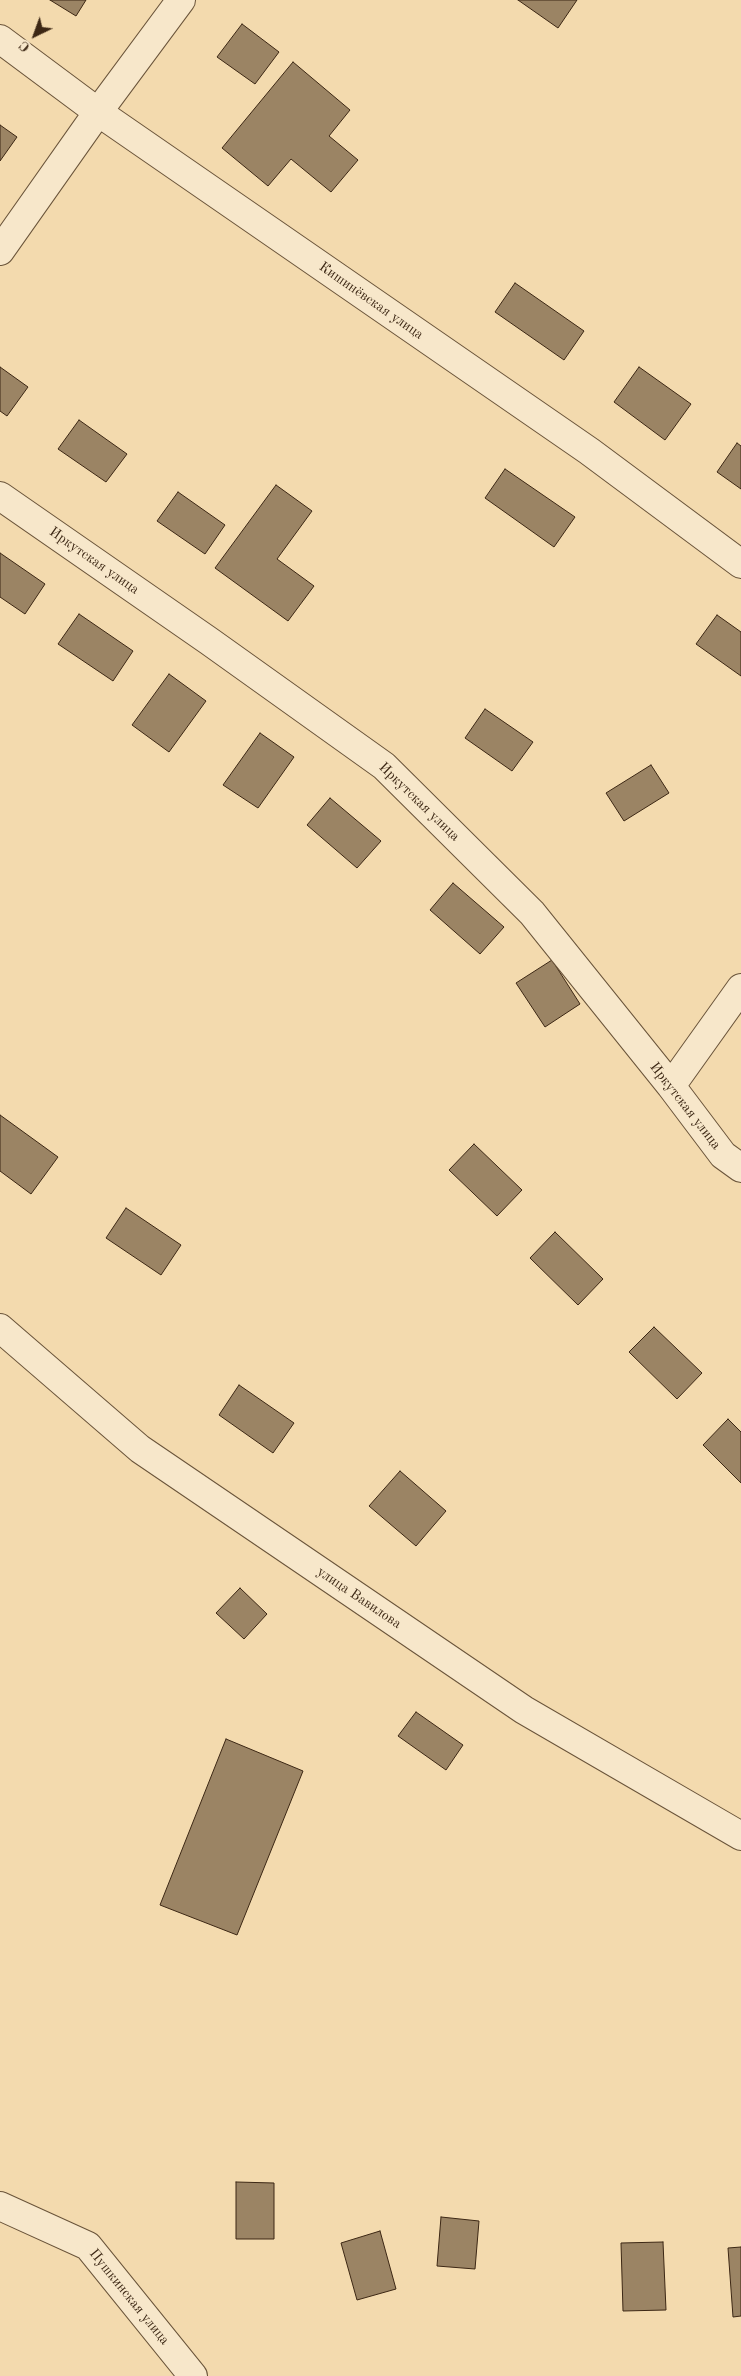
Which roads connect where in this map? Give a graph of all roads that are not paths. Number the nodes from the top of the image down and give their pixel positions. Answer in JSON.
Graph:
{"nodes":[{"id":1,"x":181,"y":0,"type":"edge"},
{"id":2,"x":0,"y":39,"type":"edge"},
{"id":3,"x":98,"y":112,"type":"junction"},
{"id":4,"x":0,"y":251,"type":"edge"},
{"id":5,"x":0,"y":496,"type":"edge"},
{"id":6,"x":741,"y":564,"type":"edge"},
{"id":7,"x":741,"y":988,"type":"edge"},
{"id":8,"x":671,"y":1086,"type":"junction"},
{"id":9,"x":741,"y":1168,"type":"edge"},
{"id":10,"x":0,"y":1328,"type":"edge"},
{"id":11,"x":741,"y":1836,"type":"edge"},
{"id":12,"x":0,"y":2206,"type":"edge"},
{"id":13,"x":193,"y":2376,"type":"edge"}],
"edges":[{"from":1,"to":3,"type":"street"},
{"from":2,"to":3,"type":"street","name":"Кишинёвская улица"},
{"from":3,"to":4,"type":"street"},
{"from":3,"to":6,"type":"street","name":"Кишинёвская улица"},
{"from":5,"to":8,"type":"street","name":"Иркутская улица"},
{"from":7,"to":8,"type":"street"},
{"from":8,"to":9,"type":"street","name":"Иркутская улица"},
{"from":10,"to":11,"type":"street","name":"улица Вавилова"},
{"from":12,"to":13,"type":"street","name":"Пушкинская улица"}]}
